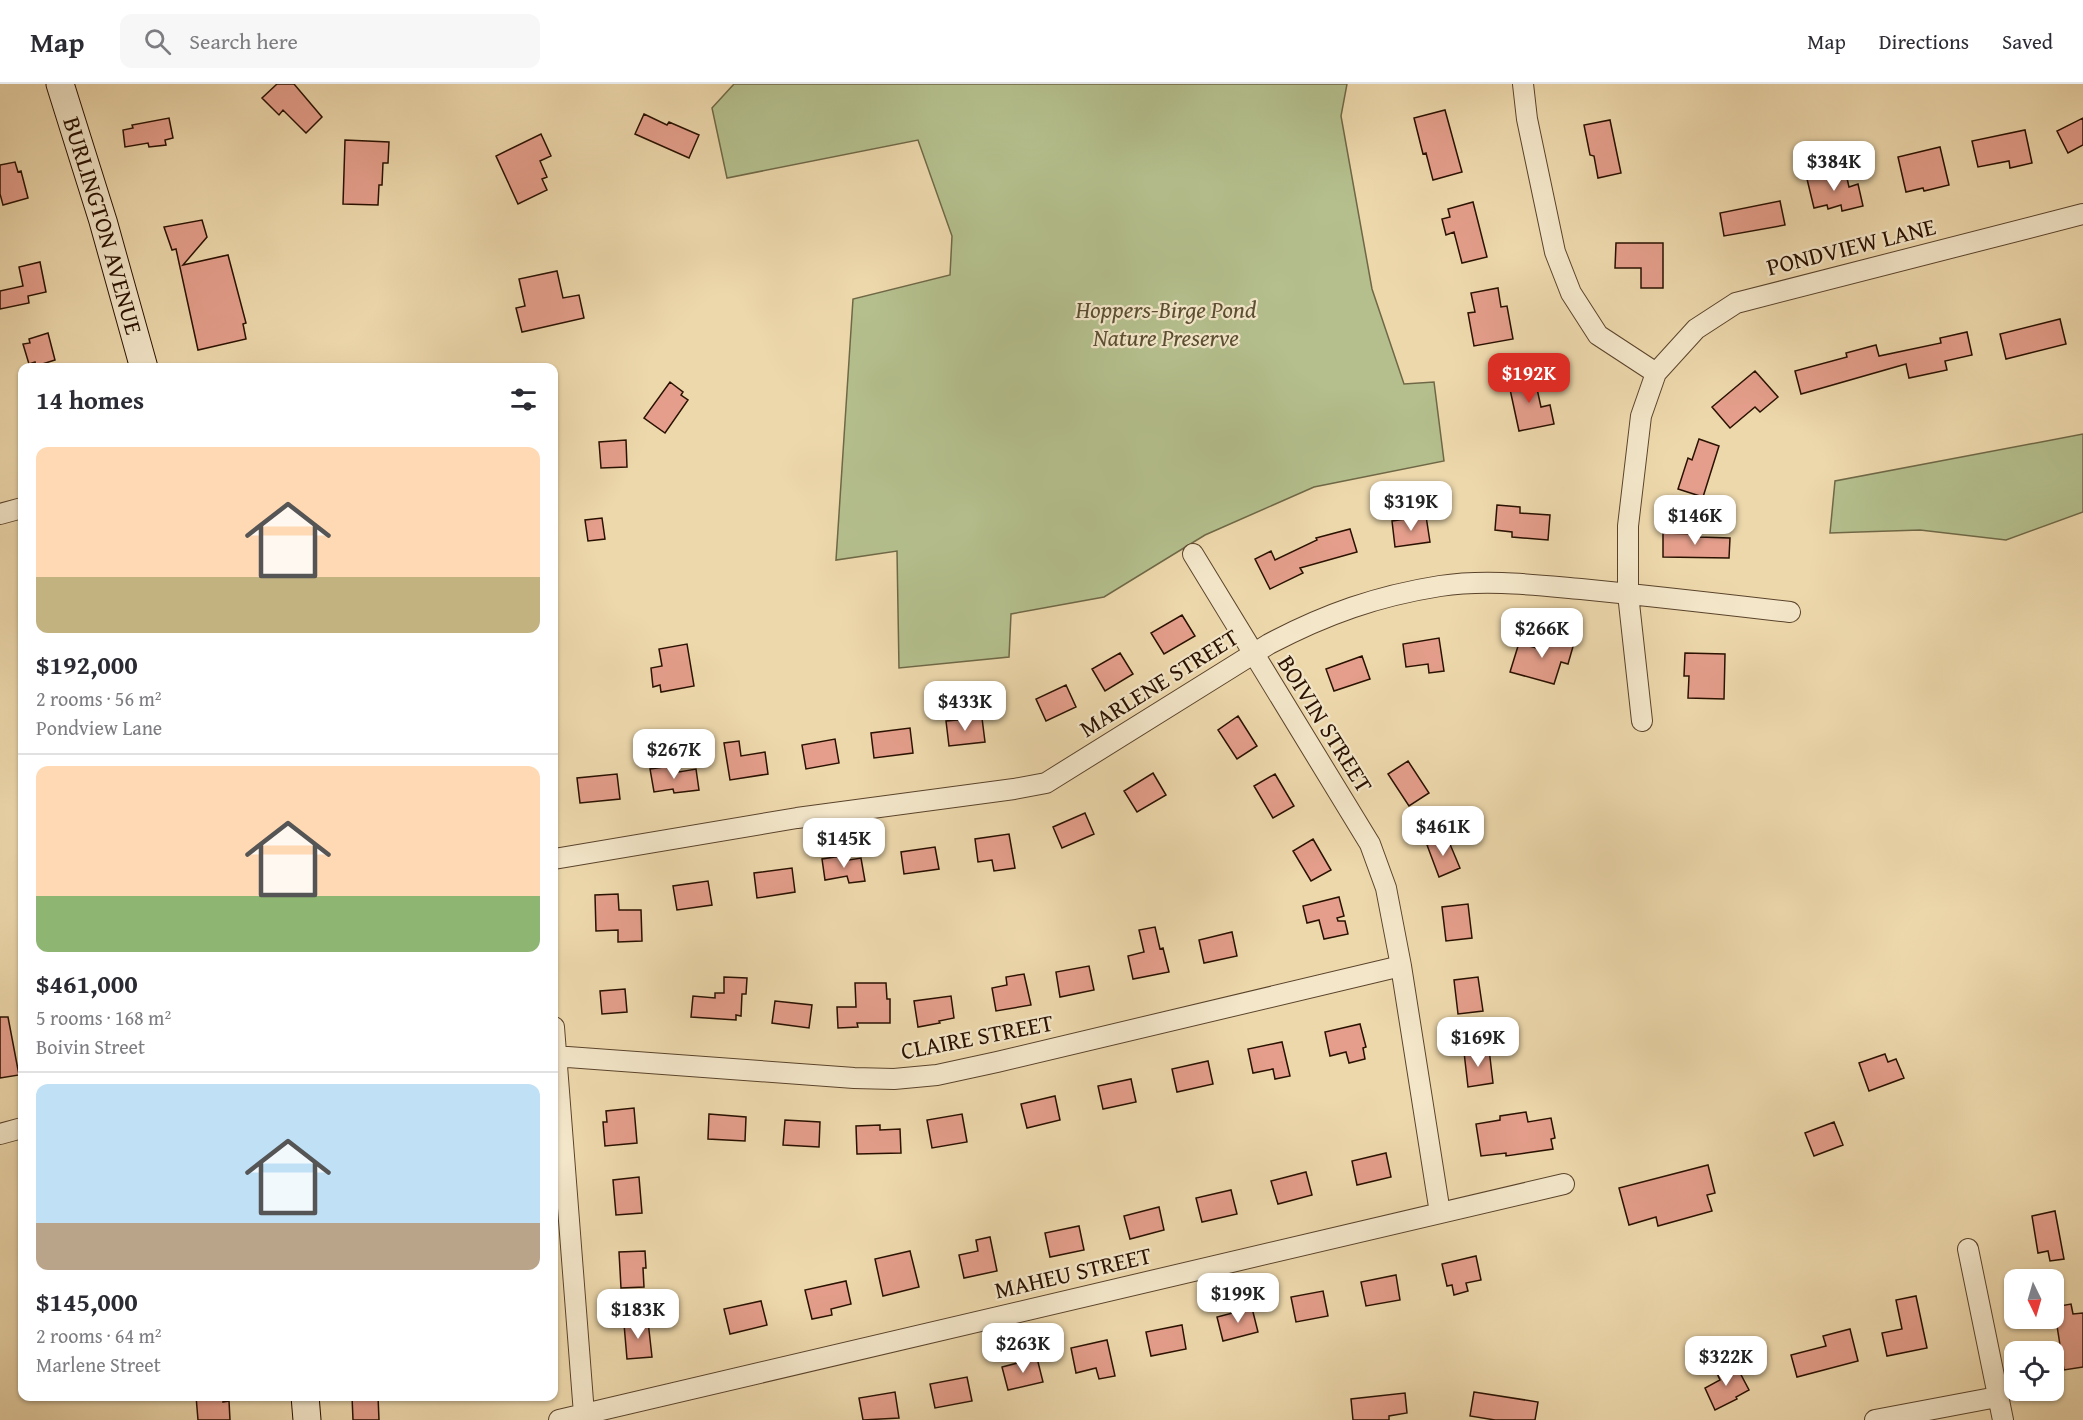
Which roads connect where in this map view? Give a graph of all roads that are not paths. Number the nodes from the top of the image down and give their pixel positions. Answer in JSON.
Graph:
{"nodes":[{"id":1,"x":60,"y":84,"type":"edge"},
{"id":2,"x":1523,"y":84,"type":"edge"},
{"id":3,"x":2083,"y":214,"type":"edge"},
{"id":4,"x":143,"y":363,"type":"edge"},
{"id":5,"x":1656,"y":373,"type":"junction"},
{"id":6,"x":18,"y":509,"type":"edge"},
{"id":7,"x":0,"y":514,"type":"edge"},
{"id":8,"x":1193,"y":554,"type":"dead end"},
{"id":9,"x":1629,"y":594,"type":"junction"},
{"id":10,"x":1790,"y":612,"type":"dead end"},
{"id":11,"x":1252,"y":654,"type":"junction"},
{"id":12,"x":1642,"y":721,"type":"dead end"},
{"id":13,"x":558,"y":858,"type":"edge"},
{"id":14,"x":1401,"y":966,"type":"junction"},
{"id":15,"x":558,"y":1056,"type":"edge"},
{"id":16,"x":558,"y":1093,"type":"edge"},
{"id":17,"x":18,"y":1129,"type":"edge"},
{"id":18,"x":0,"y":1134,"type":"edge"},
{"id":19,"x":1564,"y":1184,"type":"dead end"},
{"id":20,"x":1440,"y":1213,"type":"junction"},
{"id":21,"x":1968,"y":1249,"type":"dead end"},
{"id":22,"x":1997,"y":1397,"type":"junction"},
{"id":23,"x":305,"y":1401,"type":"edge"},
{"id":24,"x":584,"y":1414,"type":"junction"},
{"id":25,"x":307,"y":1420,"type":"edge"},
{"id":26,"x":559,"y":1420,"type":"edge"},
{"id":27,"x":1875,"y":1420,"type":"edge"},
{"id":28,"x":2003,"y":1420,"type":"edge"}],
"edges":[{"from":1,"to":4,"type":"main road","name":"BURLINGTON AVENUE"},
{"from":2,"to":5,"type":"street"},
{"from":3,"to":5,"type":"street","name":"PONDVIEW LANE"},
{"from":5,"to":9,"type":"street","name":"PONDVIEW LANE"},
{"from":6,"to":7,"type":"street"},
{"from":8,"to":11,"type":"street","name":"BOIVIN STREET"},
{"from":9,"to":10,"type":"street","name":"MARLENE STREET"},
{"from":9,"to":11,"type":"street","name":"MARLENE STREET"},
{"from":9,"to":12,"type":"street","name":"PONDVIEW LANE"},
{"from":11,"to":13,"type":"street","name":"MARLENE STREET"},
{"from":11,"to":14,"type":"street","name":"BOIVIN STREET"},
{"from":14,"to":15,"type":"street","name":"CLAIRE STREET"},
{"from":14,"to":20,"type":"street","name":"BOIVIN STREET"},
{"from":16,"to":24,"type":"street"},
{"from":17,"to":18,"type":"street"},
{"from":19,"to":20,"type":"street","name":"MAHEU STREET"},
{"from":20,"to":24,"type":"street","name":"MAHEU STREET"},
{"from":21,"to":22,"type":"street"},
{"from":22,"to":27,"type":"street"},
{"from":22,"to":28,"type":"street"},
{"from":23,"to":25,"type":"main road"},
{"from":24,"to":26,"type":"street","name":"MAHEU STREET"}]}
